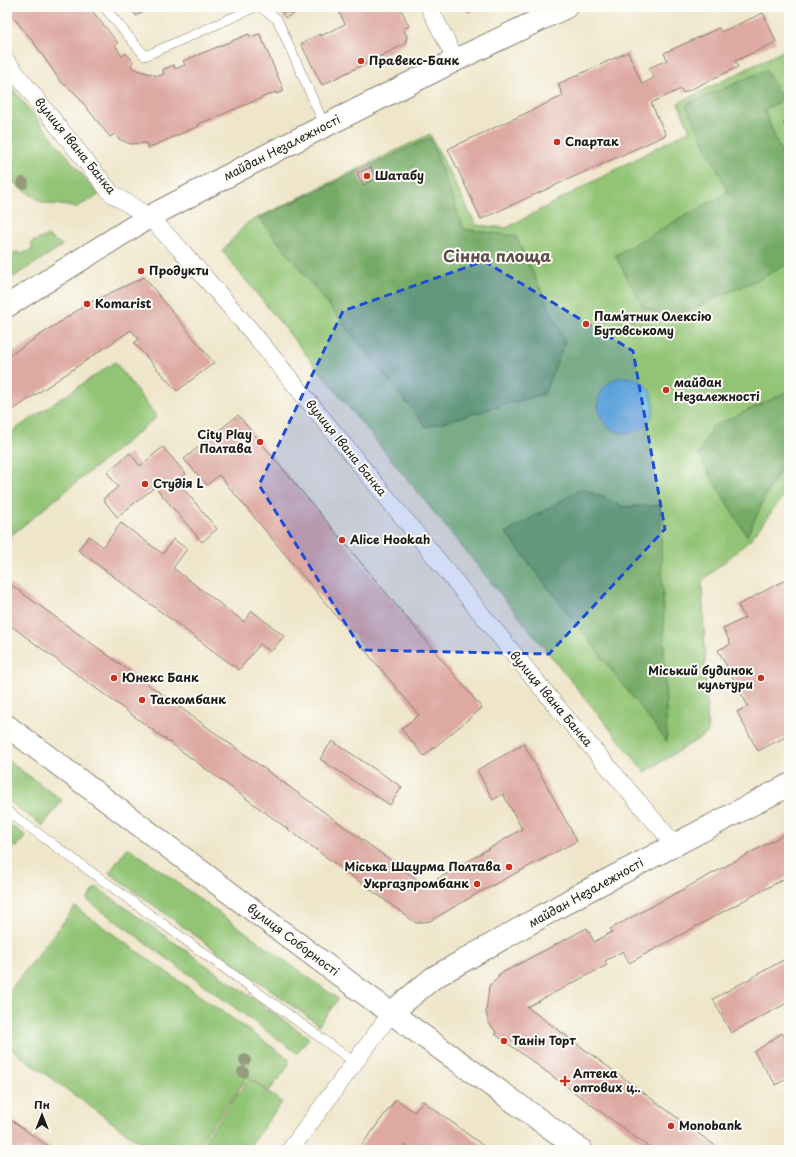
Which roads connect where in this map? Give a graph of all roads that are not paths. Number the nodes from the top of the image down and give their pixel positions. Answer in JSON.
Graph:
{"nodes":[{"id":1,"x":104,"y":7,"type":"edge"},
{"id":2,"x":256,"y":7,"type":"edge"},
{"id":3,"x":260,"y":7,"type":"edge"},
{"id":4,"x":429,"y":7,"type":"edge"},
{"id":5,"x":566,"y":7,"type":"edge"},
{"id":6,"x":456,"y":60,"type":"junction"},
{"id":7,"x":7,"y":62,"type":"edge"},
{"id":8,"x":325,"y":126,"type":"junction"},
{"id":9,"x":149,"y":217,"type":"junction"},
{"id":10,"x":7,"y":306,"type":"edge"},
{"id":11,"x":7,"y":726,"type":"edge"},
{"id":12,"x":789,"y":785,"type":"edge"},
{"id":13,"x":7,"y":811,"type":"edge"},
{"id":14,"x":674,"y":845,"type":"junction"},
{"id":15,"x":392,"y":1012,"type":"junction"},
{"id":16,"x":354,"y":1062,"type":"junction"},
{"id":17,"x":290,"y":1150,"type":"edge"},
{"id":18,"x":581,"y":1150,"type":"edge"}],
"edges":[{"from":1,"to":2,"type":"lane"},
{"from":3,"to":8,"type":"lane"},
{"from":4,"to":6,"type":"street"},
{"from":5,"to":6,"type":"main road","name":"майдан Незалежності"},
{"from":6,"to":8,"type":"main road","name":"майдан Незалежності"},
{"from":7,"to":9,"type":"street","name":"вулиця Івана Банка"},
{"from":8,"to":9,"type":"main road","name":"майдан Незалежності"},
{"from":9,"to":10,"type":"main road","name":"майдан Незалежності"},
{"from":9,"to":14,"type":"street","name":"вулиця Івана Банка"},
{"from":11,"to":15,"type":"main road","name":"вулиця Соборності"},
{"from":12,"to":14,"type":"main road","name":"майдан Незалежності"},
{"from":13,"to":16,"type":"lane"},
{"from":14,"to":15,"type":"main road","name":"майдан Незалежності"},
{"from":15,"to":16,"type":"street"},
{"from":15,"to":18,"type":"main road","name":"вулиця Соборності"},
{"from":16,"to":17,"type":"street"}]}
